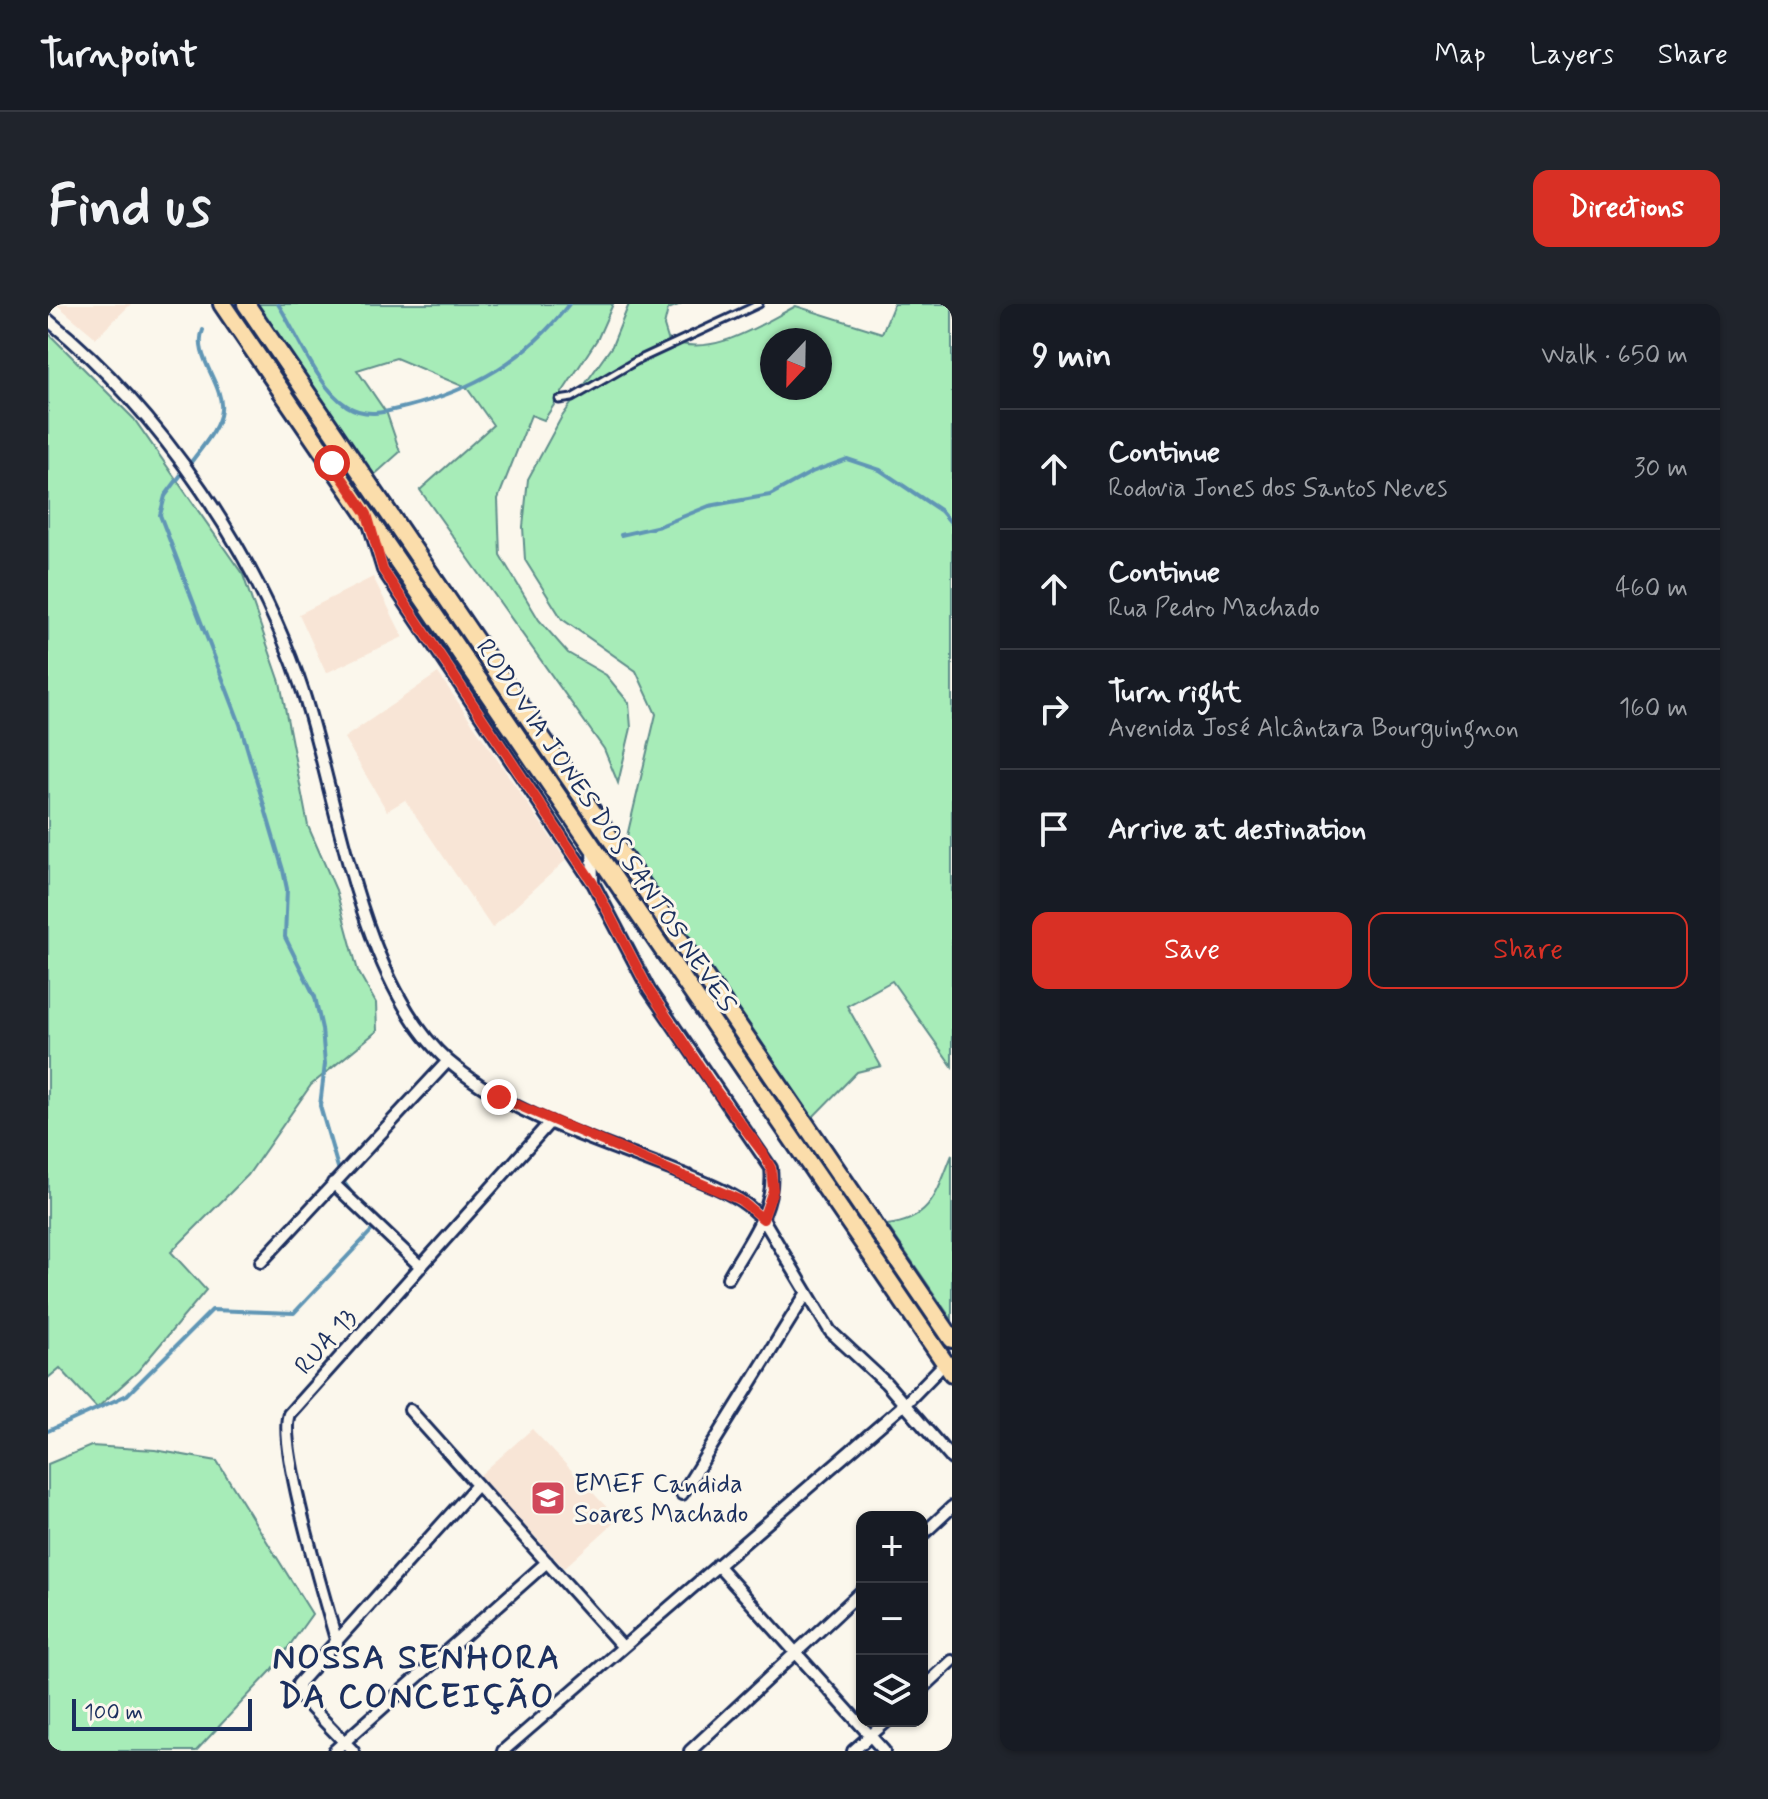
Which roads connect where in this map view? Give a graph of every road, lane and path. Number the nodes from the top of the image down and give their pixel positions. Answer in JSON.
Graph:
{"nodes":[{"id":1,"x":222,"y":304,"type":"edge"},
{"id":2,"x":246,"y":304,"type":"edge"},
{"id":3,"x":759,"y":304,"type":"edge"},
{"id":4,"x":48,"y":320,"type":"edge"},
{"id":5,"x":559,"y":400,"type":"dead end"},
{"id":6,"x":367,"y":514,"type":"junction"},
{"id":7,"x":593,"y":847,"type":"junction"},
{"id":8,"x":593,"y":883,"type":"junction"},
{"id":9,"x":448,"y":1061,"type":"junction"},
{"id":10,"x":550,"y":1122,"type":"junction"},
{"id":11,"x":333,"y":1183,"type":"junction"},
{"id":12,"x":763,"y":1219,"type":"junction"},
{"id":13,"x":261,"y":1262,"type":"dead end"},
{"id":14,"x":421,"y":1267,"type":"junction"},
{"id":15,"x":728,"y":1278,"type":"dead end"},
{"id":16,"x":806,"y":1294,"type":"junction"},
{"id":17,"x":952,"y":1339,"type":"edge"},
{"id":18,"x":948,"y":1368,"type":"edge"},
{"id":19,"x":906,"y":1403,"type":"junction"},
{"id":20,"x":410,"y":1410,"type":"dead end"},
{"id":21,"x":952,"y":1459,"type":"edge"},
{"id":22,"x":476,"y":1486,"type":"junction"},
{"id":23,"x":682,"y":1494,"type":"dead end"},
{"id":24,"x":952,"y":1507,"type":"edge"},
{"id":25,"x":928,"y":1529,"type":"edge"},
{"id":26,"x":547,"y":1562,"type":"junction"},
{"id":27,"x":717,"y":1565,"type":"junction"},
{"id":28,"x":856,"y":1597,"type":"edge"},
{"id":29,"x":337,"y":1643,"type":"junction"},
{"id":30,"x":622,"y":1646,"type":"junction"},
{"id":31,"x":796,"y":1653,"type":"junction"},
{"id":32,"x":952,"y":1661,"type":"edge"},
{"id":33,"x":928,"y":1683,"type":"edge"},
{"id":34,"x":881,"y":1727,"type":"edge"},
{"id":35,"x":871,"y":1736,"type":"junction"},
{"id":36,"x":344,"y":1742,"type":"junction"},
{"id":37,"x":334,"y":1751,"type":"edge"},
{"id":38,"x":353,"y":1751,"type":"edge"},
{"id":39,"x":503,"y":1751,"type":"edge"},
{"id":40,"x":690,"y":1751,"type":"edge"},
{"id":41,"x":853,"y":1751,"type":"edge"},
{"id":42,"x":884,"y":1751,"type":"edge"}],
"edges":[{"from":1,"to":6,"type":"main road","name":"RODOVIA JONES DOS SANTOS NEVES"},
{"from":2,"to":17,"type":"main road","name":"RODOVIA JONES DOS SANTOS NEVES"},
{"from":3,"to":5,"type":"lane"},
{"from":4,"to":9,"type":"street"},
{"from":6,"to":7,"type":"main road","name":"RODOVIA JONES DOS SANTOS NEVES"},
{"from":6,"to":8,"type":"street"},
{"from":7,"to":8,"type":"street"},
{"from":7,"to":18,"type":"main road","name":"RODOVIA JONES DOS SANTOS NEVES"},
{"from":8,"to":12,"type":"street"},
{"from":9,"to":10,"type":"street"},
{"from":9,"to":11,"type":"street"},
{"from":10,"to":12,"type":"street"},
{"from":10,"to":14,"type":"street","name":"RUA 13"},
{"from":11,"to":13,"type":"street"},
{"from":11,"to":14,"type":"street"},
{"from":12,"to":15,"type":"street"},
{"from":12,"to":16,"type":"street"},
{"from":14,"to":29,"type":"street","name":"RUA 13"},
{"from":16,"to":19,"type":"street"},
{"from":16,"to":23,"type":"street"},
{"from":18,"to":19,"type":"street"},
{"from":19,"to":21,"type":"street"},
{"from":19,"to":27,"type":"street"},
{"from":20,"to":22,"type":"street"},
{"from":22,"to":26,"type":"street"},
{"from":22,"to":29,"type":"street"},
{"from":24,"to":25,"type":"street"},
{"from":26,"to":30,"type":"street"},
{"from":26,"to":36,"type":"street"},
{"from":27,"to":30,"type":"street"},
{"from":27,"to":31,"type":"street"},
{"from":28,"to":31,"type":"street"},
{"from":29,"to":36,"type":"street"},
{"from":30,"to":39,"type":"street"},
{"from":31,"to":35,"type":"street"},
{"from":31,"to":40,"type":"street"},
{"from":32,"to":33,"type":"street"},
{"from":34,"to":35,"type":"street"},
{"from":35,"to":41,"type":"street"},
{"from":35,"to":42,"type":"street"},
{"from":36,"to":37,"type":"street"},
{"from":36,"to":38,"type":"street"}]}
